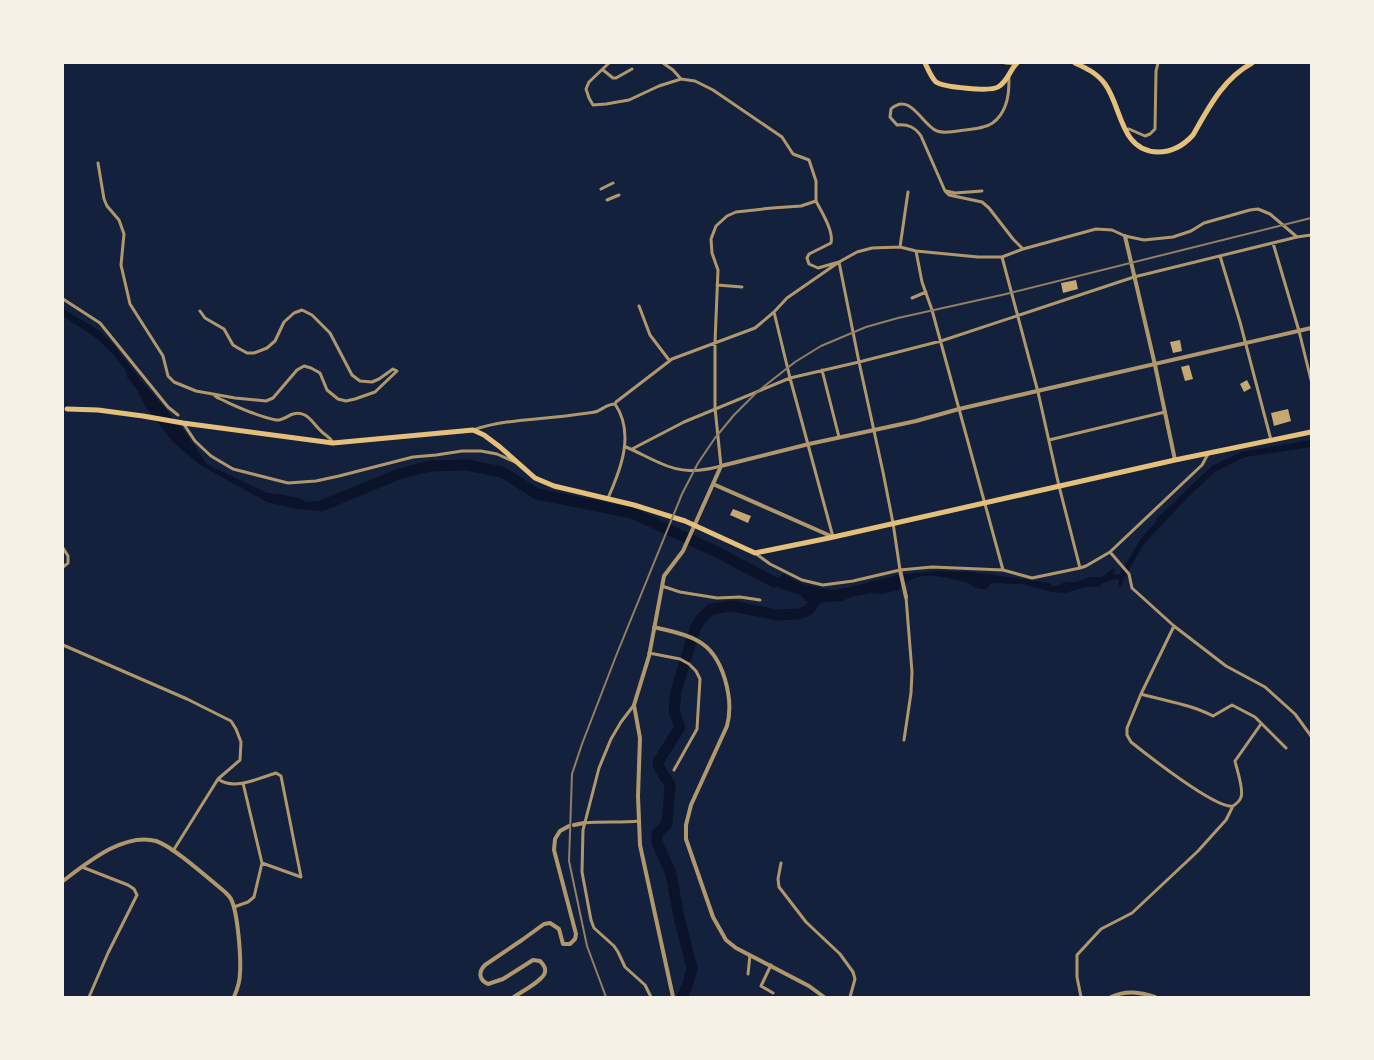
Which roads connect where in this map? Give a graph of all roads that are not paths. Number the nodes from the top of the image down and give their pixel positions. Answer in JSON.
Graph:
{"nodes":[{"id":1,"x":609,"y":63,"type":"edge"},
{"id":2,"x":663,"y":63,"type":"edge"},
{"id":3,"x":925,"y":63,"type":"edge"},
{"id":4,"x":1005,"y":63,"type":"edge"},
{"id":5,"x":1075,"y":63,"type":"edge"},
{"id":6,"x":1158,"y":63,"type":"edge"},
{"id":7,"x":1252,"y":63,"type":"edge"},
{"id":8,"x":1016,"y":64,"type":"edge"},
{"id":9,"x":632,"y":68,"type":"dead end"},
{"id":10,"x":603,"y":70,"type":"junction"},
{"id":11,"x":1009,"y":76,"type":"junction"},
{"id":12,"x":681,"y":79,"type":"junction"},
{"id":13,"x":1125,"y":130,"type":"junction"},
{"id":14,"x":98,"y":163,"type":"dead end"},
{"id":15,"x":613,"y":183,"type":"dead end"},
{"id":16,"x":601,"y":189,"type":"dead end"},
{"id":17,"x":945,"y":191,"type":"junction"},
{"id":18,"x":982,"y":191,"type":"dead end"},
{"id":19,"x":908,"y":192,"type":"dead end"},
{"id":20,"x":619,"y":196,"type":"dead end"},
{"id":21,"x":607,"y":200,"type":"dead end"},
{"id":22,"x":816,"y":201,"type":"junction"},
{"id":23,"x":1311,"y":235,"type":"edge"},
{"id":24,"x":1125,"y":236,"type":"junction"},
{"id":25,"x":1297,"y":237,"type":"junction"},
{"id":26,"x":1273,"y":243,"type":"junction"},
{"id":27,"x":900,"y":247,"type":"junction"},
{"id":28,"x":1024,"y":249,"type":"junction"},
{"id":29,"x":916,"y":251,"type":"junction"},
{"id":30,"x":1220,"y":256,"type":"junction"},
{"id":31,"x":1002,"y":257,"type":"junction"},
{"id":32,"x":839,"y":262,"type":"junction"},
{"id":33,"x":1134,"y":277,"type":"junction"},
{"id":34,"x":717,"y":285,"type":"junction"},
{"id":35,"x":742,"y":287,"type":"dead end"},
{"id":36,"x":926,"y":292,"type":"junction"},
{"id":37,"x":912,"y":298,"type":"dead end"},
{"id":38,"x":63,"y":299,"type":"edge"},
{"id":39,"x":639,"y":306,"type":"dead end"},
{"id":40,"x":200,"y":311,"type":"dead end"},
{"id":41,"x":774,"y":312,"type":"junction"},
{"id":42,"x":1018,"y":314,"type":"junction"},
{"id":43,"x":1311,"y":328,"type":"edge"},
{"id":44,"x":1298,"y":331,"type":"junction"},
{"id":45,"x":941,"y":340,"type":"junction"},
{"id":46,"x":715,"y":342,"type":"junction"},
{"id":47,"x":1246,"y":344,"type":"junction"},
{"id":48,"x":669,"y":360,"type":"junction"},
{"id":49,"x":859,"y":362,"type":"junction"},
{"id":50,"x":1155,"y":364,"type":"junction"},
{"id":51,"x":822,"y":370,"type":"junction"},
{"id":52,"x":790,"y":378,"type":"junction"},
{"id":53,"x":1311,"y":380,"type":"edge"},
{"id":54,"x":1038,"y":392,"type":"junction"},
{"id":55,"x":213,"y":394,"type":"junction"},
{"id":56,"x":615,"y":404,"type":"junction"},
{"id":57,"x":715,"y":408,"type":"junction"},
{"id":58,"x":67,"y":409,"type":"dead end"},
{"id":59,"x":959,"y":410,"type":"junction"},
{"id":60,"x":1165,"y":412,"type":"junction"},
{"id":61,"x":178,"y":415,"type":"dead end"},
{"id":62,"x":182,"y":423,"type":"junction"},
{"id":63,"x":874,"y":429,"type":"junction"},
{"id":64,"x":473,"y":430,"type":"junction"},
{"id":65,"x":1311,"y":432,"type":"edge"},
{"id":66,"x":839,"y":437,"type":"junction"},
{"id":67,"x":1049,"y":440,"type":"junction"},
{"id":68,"x":1271,"y":440,"type":"junction"},
{"id":69,"x":333,"y":443,"type":"junction"},
{"id":70,"x":809,"y":444,"type":"junction"},
{"id":71,"x":626,"y":447,"type":"junction"},
{"id":72,"x":632,"y":450,"type":"junction"},
{"id":73,"x":1209,"y":453,"type":"junction"},
{"id":74,"x":1175,"y":460,"type":"junction"},
{"id":75,"x":518,"y":463,"type":"junction"},
{"id":76,"x":721,"y":466,"type":"junction"},
{"id":77,"x":713,"y":484,"type":"junction"},
{"id":78,"x":1059,"y":486,"type":"junction"},
{"id":79,"x":608,"y":498,"type":"junction"},
{"id":80,"x":985,"y":502,"type":"junction"},
{"id":81,"x":893,"y":523,"type":"junction"},
{"id":82,"x":695,"y":524,"type":"junction"},
{"id":83,"x":833,"y":537,"type":"junction"},
{"id":84,"x":63,"y":548,"type":"edge"},
{"id":85,"x":1110,"y":552,"type":"junction"},
{"id":86,"x":755,"y":553,"type":"junction"},
{"id":87,"x":63,"y":567,"type":"edge"},
{"id":88,"x":1080,"y":568,"type":"junction"},
{"id":89,"x":900,"y":570,"type":"junction"},
{"id":90,"x":1003,"y":570,"type":"junction"},
{"id":91,"x":662,"y":586,"type":"junction"},
{"id":92,"x":906,"y":597,"type":"joint"},
{"id":93,"x":760,"y":600,"type":"dead end"},
{"id":94,"x":1174,"y":626,"type":"junction"},
{"id":95,"x":654,"y":627,"type":"junction"},
{"id":96,"x":63,"y":645,"type":"edge"},
{"id":97,"x":650,"y":653,"type":"junction"},
{"id":98,"x":1141,"y":694,"type":"junction"},
{"id":99,"x":634,"y":705,"type":"junction"},
{"id":100,"x":1261,"y":724,"type":"junction"},
{"id":101,"x":1311,"y":736,"type":"edge"},
{"id":102,"x":904,"y":740,"type":"dead end"},
{"id":103,"x":1286,"y":748,"type":"dead end"},
{"id":104,"x":674,"y":770,"type":"dead end"},
{"id":105,"x":218,"y":779,"type":"junction"},
{"id":106,"x":243,"y":783,"type":"junction"},
{"id":107,"x":1232,"y":808,"type":"dead end"},
{"id":108,"x":639,"y":821,"type":"junction"},
{"id":109,"x":584,"y":823,"type":"junction"},
{"id":110,"x":574,"y":825,"type":"dead end"},
{"id":111,"x":569,"y":826,"type":"dead end"},
{"id":112,"x":173,"y":851,"type":"junction"},
{"id":113,"x":262,"y":863,"type":"junction"},
{"id":114,"x":781,"y":863,"type":"dead end"},
{"id":115,"x":82,"y":867,"type":"junction"},
{"id":116,"x":63,"y":881,"type":"edge"},
{"id":117,"x":234,"y":907,"type":"junction"},
{"id":118,"x":750,"y":955,"type":"junction"},
{"id":119,"x":770,"y":965,"type":"junction"},
{"id":120,"x":748,"y":974,"type":"dead end"},
{"id":121,"x":773,"y":993,"type":"dead end"},
{"id":122,"x":89,"y":997,"type":"edge"},
{"id":123,"x":234,"y":997,"type":"edge"},
{"id":124,"x":514,"y":997,"type":"edge"},
{"id":125,"x":651,"y":997,"type":"edge"},
{"id":126,"x":673,"y":997,"type":"edge"},
{"id":127,"x":824,"y":997,"type":"edge"},
{"id":128,"x":850,"y":997,"type":"edge"},
{"id":129,"x":1081,"y":997,"type":"edge"},
{"id":130,"x":1111,"y":997,"type":"edge"},
{"id":131,"x":1155,"y":997,"type":"edge"}],
"edges":[{"from":1,"to":10,"type":"street"},
{"from":2,"to":12,"type":"street"},
{"from":3,"to":11,"type":"main road"},
{"from":4,"to":8,"type":"street"},
{"from":5,"to":13,"type":"main road"},
{"from":6,"to":13,"type":"street"},
{"from":7,"to":13,"type":"main road"},
{"from":8,"to":11,"type":"main road"},
{"from":9,"to":10,"type":"street"},
{"from":10,"to":12,"type":"street"},
{"from":11,"to":17,"type":"street"},
{"from":12,"to":22,"type":"street"},
{"from":14,"to":55,"type":"street"},
{"from":15,"to":16,"type":"street"},
{"from":17,"to":18,"type":"street"},
{"from":17,"to":28,"type":"street"},
{"from":19,"to":27,"type":"street"},
{"from":20,"to":21,"type":"street"},
{"from":22,"to":32,"type":"street"},
{"from":22,"to":34,"type":"street"},
{"from":23,"to":25,"type":"street"},
{"from":24,"to":25,"type":"street"},
{"from":24,"to":28,"type":"street"},
{"from":24,"to":33,"type":"street"},
{"from":25,"to":26,"type":"street"},
{"from":26,"to":30,"type":"street"},
{"from":26,"to":44,"type":"street"},
{"from":27,"to":29,"type":"street"},
{"from":27,"to":32,"type":"street"},
{"from":28,"to":31,"type":"street"},
{"from":29,"to":31,"type":"street"},
{"from":29,"to":36,"type":"street"},
{"from":30,"to":33,"type":"street"},
{"from":30,"to":47,"type":"street"},
{"from":31,"to":42,"type":"street"},
{"from":32,"to":41,"type":"street"},
{"from":32,"to":49,"type":"street"},
{"from":33,"to":42,"type":"street"},
{"from":33,"to":50,"type":"street"},
{"from":34,"to":35,"type":"street"},
{"from":34,"to":46,"type":"street"},
{"from":36,"to":37,"type":"street"},
{"from":36,"to":45,"type":"street"},
{"from":38,"to":61,"type":"street"},
{"from":39,"to":48,"type":"street"},
{"from":40,"to":55,"type":"street"},
{"from":41,"to":46,"type":"street"},
{"from":41,"to":52,"type":"street"},
{"from":42,"to":45,"type":"street"},
{"from":42,"to":54,"type":"street"},
{"from":43,"to":44,"type":"street"},
{"from":44,"to":47,"type":"street"},
{"from":44,"to":53,"type":"street"},
{"from":45,"to":49,"type":"street"},
{"from":45,"to":59,"type":"street"},
{"from":46,"to":48,"type":"street"},
{"from":46,"to":57,"type":"street"},
{"from":47,"to":50,"type":"street"},
{"from":47,"to":68,"type":"street"},
{"from":48,"to":56,"type":"street"},
{"from":49,"to":51,"type":"street"},
{"from":49,"to":63,"type":"street"},
{"from":50,"to":54,"type":"street"},
{"from":50,"to":60,"type":"street"},
{"from":51,"to":52,"type":"street"},
{"from":51,"to":66,"type":"street"},
{"from":52,"to":57,"type":"street"},
{"from":52,"to":70,"type":"street"},
{"from":54,"to":59,"type":"street"},
{"from":54,"to":67,"type":"street"},
{"from":55,"to":69,"type":"street"},
{"from":56,"to":64,"type":"street"},
{"from":56,"to":71,"type":"street"},
{"from":57,"to":72,"type":"street"},
{"from":57,"to":76,"type":"street"},
{"from":58,"to":62,"type":"main road"},
{"from":59,"to":63,"type":"street"},
{"from":59,"to":80,"type":"street"},
{"from":60,"to":67,"type":"street"},
{"from":60,"to":74,"type":"street"},
{"from":62,"to":69,"type":"main road"},
{"from":62,"to":75,"type":"street"},
{"from":63,"to":66,"type":"street"},
{"from":63,"to":81,"type":"street"},
{"from":64,"to":69,"type":"main road"},
{"from":64,"to":75,"type":"main road"},
{"from":65,"to":68,"type":"main road"},
{"from":66,"to":70,"type":"street"},
{"from":67,"to":78,"type":"street"},
{"from":68,"to":73,"type":"main road"},
{"from":70,"to":76,"type":"street"},
{"from":70,"to":83,"type":"street"},
{"from":71,"to":72,"type":"street"},
{"from":71,"to":79,"type":"street"},
{"from":72,"to":76,"type":"street"},
{"from":73,"to":74,"type":"main road"},
{"from":73,"to":85,"type":"street"},
{"from":74,"to":78,"type":"main road"},
{"from":75,"to":79,"type":"main road"},
{"from":76,"to":77,"type":"street"},
{"from":77,"to":82,"type":"street"},
{"from":77,"to":83,"type":"street"},
{"from":78,"to":80,"type":"main road"},
{"from":78,"to":88,"type":"street"},
{"from":79,"to":82,"type":"main road"},
{"from":80,"to":81,"type":"main road"},
{"from":80,"to":90,"type":"street"},
{"from":81,"to":83,"type":"main road"},
{"from":81,"to":89,"type":"street"},
{"from":82,"to":86,"type":"main road"},
{"from":82,"to":91,"type":"street"},
{"from":83,"to":86,"type":"main road"},
{"from":84,"to":87,"type":"street"},
{"from":85,"to":88,"type":"street"},
{"from":85,"to":94,"type":"street"},
{"from":86,"to":89,"type":"street"},
{"from":88,"to":90,"type":"street"},
{"from":89,"to":90,"type":"street"},
{"from":89,"to":92,"type":"street"},
{"from":91,"to":93,"type":"street"},
{"from":91,"to":95,"type":"street"},
{"from":92,"to":102,"type":"street"},
{"from":94,"to":98,"type":"street"},
{"from":94,"to":101,"type":"street"},
{"from":95,"to":97,"type":"street"},
{"from":95,"to":118,"type":"street"},
{"from":96,"to":105,"type":"street"},
{"from":97,"to":99,"type":"street"},
{"from":97,"to":104,"type":"street"},
{"from":98,"to":100,"type":"street"},
{"from":98,"to":100,"type":"street"},
{"from":99,"to":108,"type":"street"},
{"from":99,"to":109,"type":"street"},
{"from":100,"to":103,"type":"street"},
{"from":105,"to":106,"type":"street"},
{"from":105,"to":112,"type":"street"},
{"from":106,"to":113,"type":"street"},
{"from":106,"to":113,"type":"street"},
{"from":107,"to":129,"type":"street"},
{"from":108,"to":109,"type":"street"},
{"from":108,"to":126,"type":"street"},
{"from":109,"to":110,"type":"street"},
{"from":109,"to":125,"type":"street"},
{"from":111,"to":124,"type":"street"},
{"from":112,"to":115,"type":"street"},
{"from":112,"to":117,"type":"street"},
{"from":113,"to":117,"type":"street"},
{"from":114,"to":128,"type":"street"},
{"from":115,"to":116,"type":"street"},
{"from":115,"to":122,"type":"street"},
{"from":117,"to":123,"type":"street"},
{"from":118,"to":119,"type":"street"},
{"from":118,"to":120,"type":"street"},
{"from":119,"to":121,"type":"street"},
{"from":119,"to":127,"type":"street"},
{"from":130,"to":131,"type":"street"}]}
